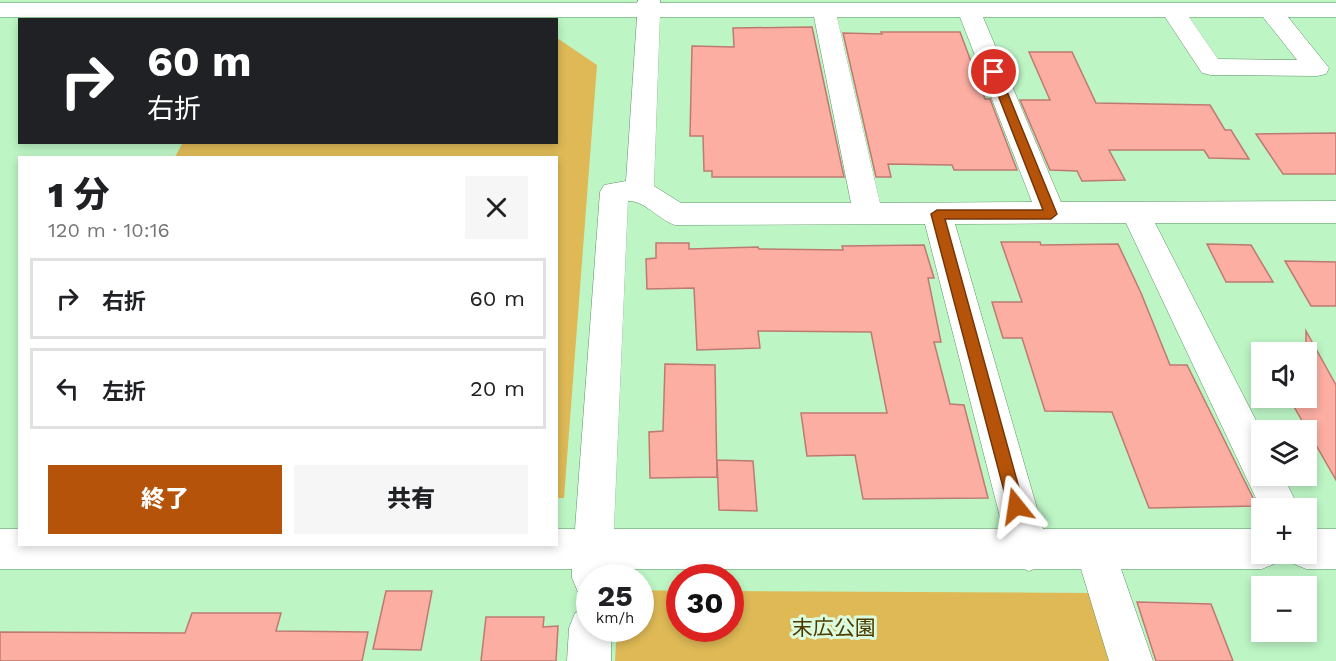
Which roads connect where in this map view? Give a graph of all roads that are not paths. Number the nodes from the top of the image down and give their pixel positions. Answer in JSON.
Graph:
{"nodes":[{"id":1,"x":648,"y":5,"type":"edge"},
{"id":2,"x":824,"y":9,"type":"junction"},
{"id":3,"x":0,"y":10,"type":"edge"},
{"id":4,"x":1172,"y":10,"type":"junction"},
{"id":5,"x":1270,"y":10,"type":"junction"},
{"id":6,"x":1336,"y":10,"type":"edge"},
{"id":7,"x":969,"y":11,"type":"junction"},
{"id":8,"x":640,"y":190,"type":"junction"},
{"id":9,"x":1336,"y":213,"type":"edge"},
{"id":10,"x":868,"y":214,"type":"junction"},
{"id":11,"x":937,"y":214,"type":"junction"},
{"id":12,"x":1051,"y":214,"type":"junction"},
{"id":13,"x":1136,"y":214,"type":"junction"},
{"id":14,"x":1251,"y":449,"type":"edge"},
{"id":15,"x":0,"y":549,"type":"edge"},
{"id":16,"x":1251,"y":549,"type":"edge"},
{"id":17,"x":1317,"y":549,"type":"edge"},
{"id":18,"x":1336,"y":549,"type":"edge"},
{"id":19,"x":1095,"y":550,"type":"junction"},
{"id":20,"x":1029,"y":551,"type":"junction"},
{"id":21,"x":593,"y":563,"type":"edge"},
{"id":22,"x":589,"y":642,"type":"edge"},
{"id":23,"x":588,"y":661,"type":"edge"},
{"id":24,"x":1131,"y":661,"type":"edge"}],
"edges":[{"from":1,"to":2,"type":"street"},
{"from":1,"to":3,"type":"street"},
{"from":1,"to":8,"type":"street"},
{"from":2,"to":7,"type":"street"},
{"from":2,"to":10,"type":"street"},
{"from":4,"to":5,"type":"street"},
{"from":4,"to":5,"type":"street"},
{"from":4,"to":7,"type":"street"},
{"from":5,"to":6,"type":"street"},
{"from":7,"to":12,"type":"street"},
{"from":8,"to":10,"type":"street"},
{"from":8,"to":21,"type":"street"},
{"from":9,"to":13,"type":"street"},
{"from":10,"to":11,"type":"street"},
{"from":11,"to":12,"type":"street"},
{"from":11,"to":20,"type":"street"},
{"from":12,"to":13,"type":"street"},
{"from":13,"to":14,"type":"street"},
{"from":15,"to":21,"type":"street"},
{"from":16,"to":19,"type":"street"},
{"from":17,"to":18,"type":"street"},
{"from":19,"to":20,"type":"street"},
{"from":19,"to":24,"type":"street"},
{"from":20,"to":21,"type":"street"},
{"from":22,"to":23,"type":"street"}]}
